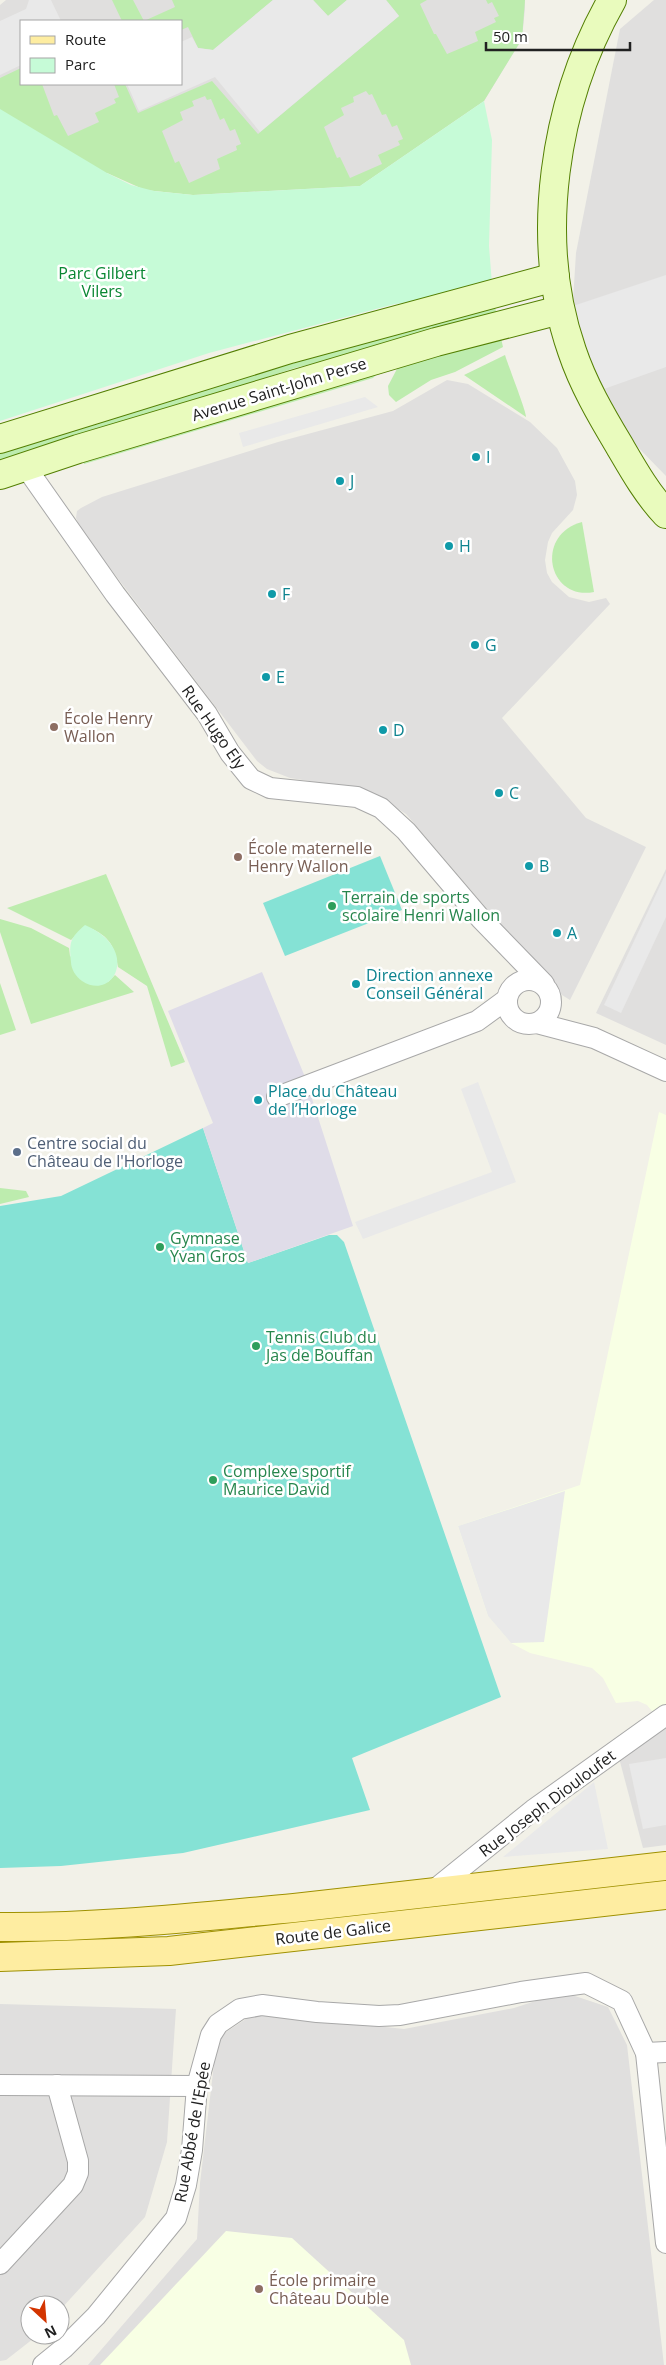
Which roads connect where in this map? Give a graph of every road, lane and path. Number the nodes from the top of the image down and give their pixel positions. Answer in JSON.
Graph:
{"nodes":[{"id":1,"x":612,"y":0,"type":"edge"},
{"id":2,"x":555,"y":277,"type":"junction"},
{"id":3,"x":560,"y":310,"type":"junction"},
{"id":4,"x":0,"y":439,"type":"edge"},
{"id":5,"x":26,"y":466,"type":"junction"},
{"id":6,"x":0,"y":475,"type":"edge"},
{"id":7,"x":654,"y":486,"type":"edge"},
{"id":8,"x":666,"y":514,"type":"edge"},
{"id":9,"x":503,"y":944,"type":"junction"},
{"id":10,"x":547,"y":990,"type":"junction"},
{"id":11,"x":509,"y":993,"type":"junction"},
{"id":12,"x":516,"y":1020,"type":"junction"},
{"id":13,"x":477,"y":1022,"type":"junction"},
{"id":14,"x":537,"y":1023,"type":"junction"},
{"id":15,"x":578,"y":1032,"type":"junction"},
{"id":16,"x":666,"y":1071,"type":"edge"},
{"id":17,"x":277,"y":1097,"type":"dead end"},
{"id":18,"x":666,"y":1715,"type":"edge"},
{"id":19,"x":666,"y":1866,"type":"edge"},
{"id":20,"x":429,"y":1894,"type":"junction"},
{"id":21,"x":666,"y":1895,"type":"edge"},
{"id":22,"x":0,"y":1926,"type":"edge"},
{"id":23,"x":0,"y":1957,"type":"edge"},
{"id":24,"x":666,"y":2052,"type":"edge"},
{"id":25,"x":646,"y":2054,"type":"junction"},
{"id":26,"x":0,"y":2085,"type":"edge"},
{"id":27,"x":57,"y":2085,"type":"junction"},
{"id":28,"x":197,"y":2086,"type":"junction"},
{"id":29,"x":666,"y":2243,"type":"edge"},
{"id":30,"x":0,"y":2264,"type":"edge"},
{"id":31,"x":44,"y":2365,"type":"edge"}],
"edges":[{"from":1,"to":2,"type":"main road"},
{"from":2,"to":3,"type":"main road"},
{"from":2,"to":4,"type":"main road","name":"Avenue Saint-John Perse"},
{"from":3,"to":5,"type":"main road","name":"Avenue Saint-John Perse"},
{"from":3,"to":7,"type":"main road"},
{"from":5,"to":6,"type":"main road","name":"Avenue Saint-John Perse"},
{"from":5,"to":9,"type":"street","name":"Rue Hugo Ely"},
{"from":7,"to":8,"type":"main road"},
{"from":9,"to":10,"type":"street","name":"Rue Hugo Ely"},
{"from":9,"to":11,"type":"street","name":"Rue Hugo Ely"},
{"from":10,"to":11,"type":"street"},
{"from":10,"to":14,"type":"street"},
{"from":10,"to":15,"type":"street","name":"Rue Hugo Ely"},
{"from":11,"to":12,"type":"street"},
{"from":11,"to":13,"type":"street"},
{"from":12,"to":13,"type":"street"},
{"from":12,"to":14,"type":"street"},
{"from":13,"to":17,"type":"street"},
{"from":14,"to":15,"type":"street"},
{"from":15,"to":16,"type":"street"},
{"from":18,"to":20,"type":"street","name":"Rue Joseph Diouloufet"},
{"from":19,"to":20,"type":"main road","name":"Route de Galice"},
{"from":20,"to":22,"type":"main road","name":"Route de Galice"},
{"from":21,"to":23,"type":"main road","name":"Route de Galice"},
{"from":24,"to":25,"type":"street"},
{"from":25,"to":28,"type":"street","name":"Rue Abbé de l'Epée"},
{"from":25,"to":29,"type":"street","name":"Rue Abbé de l'Epée"},
{"from":26,"to":27,"type":"street"},
{"from":27,"to":28,"type":"street"},
{"from":27,"to":30,"type":"street"},
{"from":28,"to":31,"type":"street","name":"Rue Abbé de l'Epée"}]}
